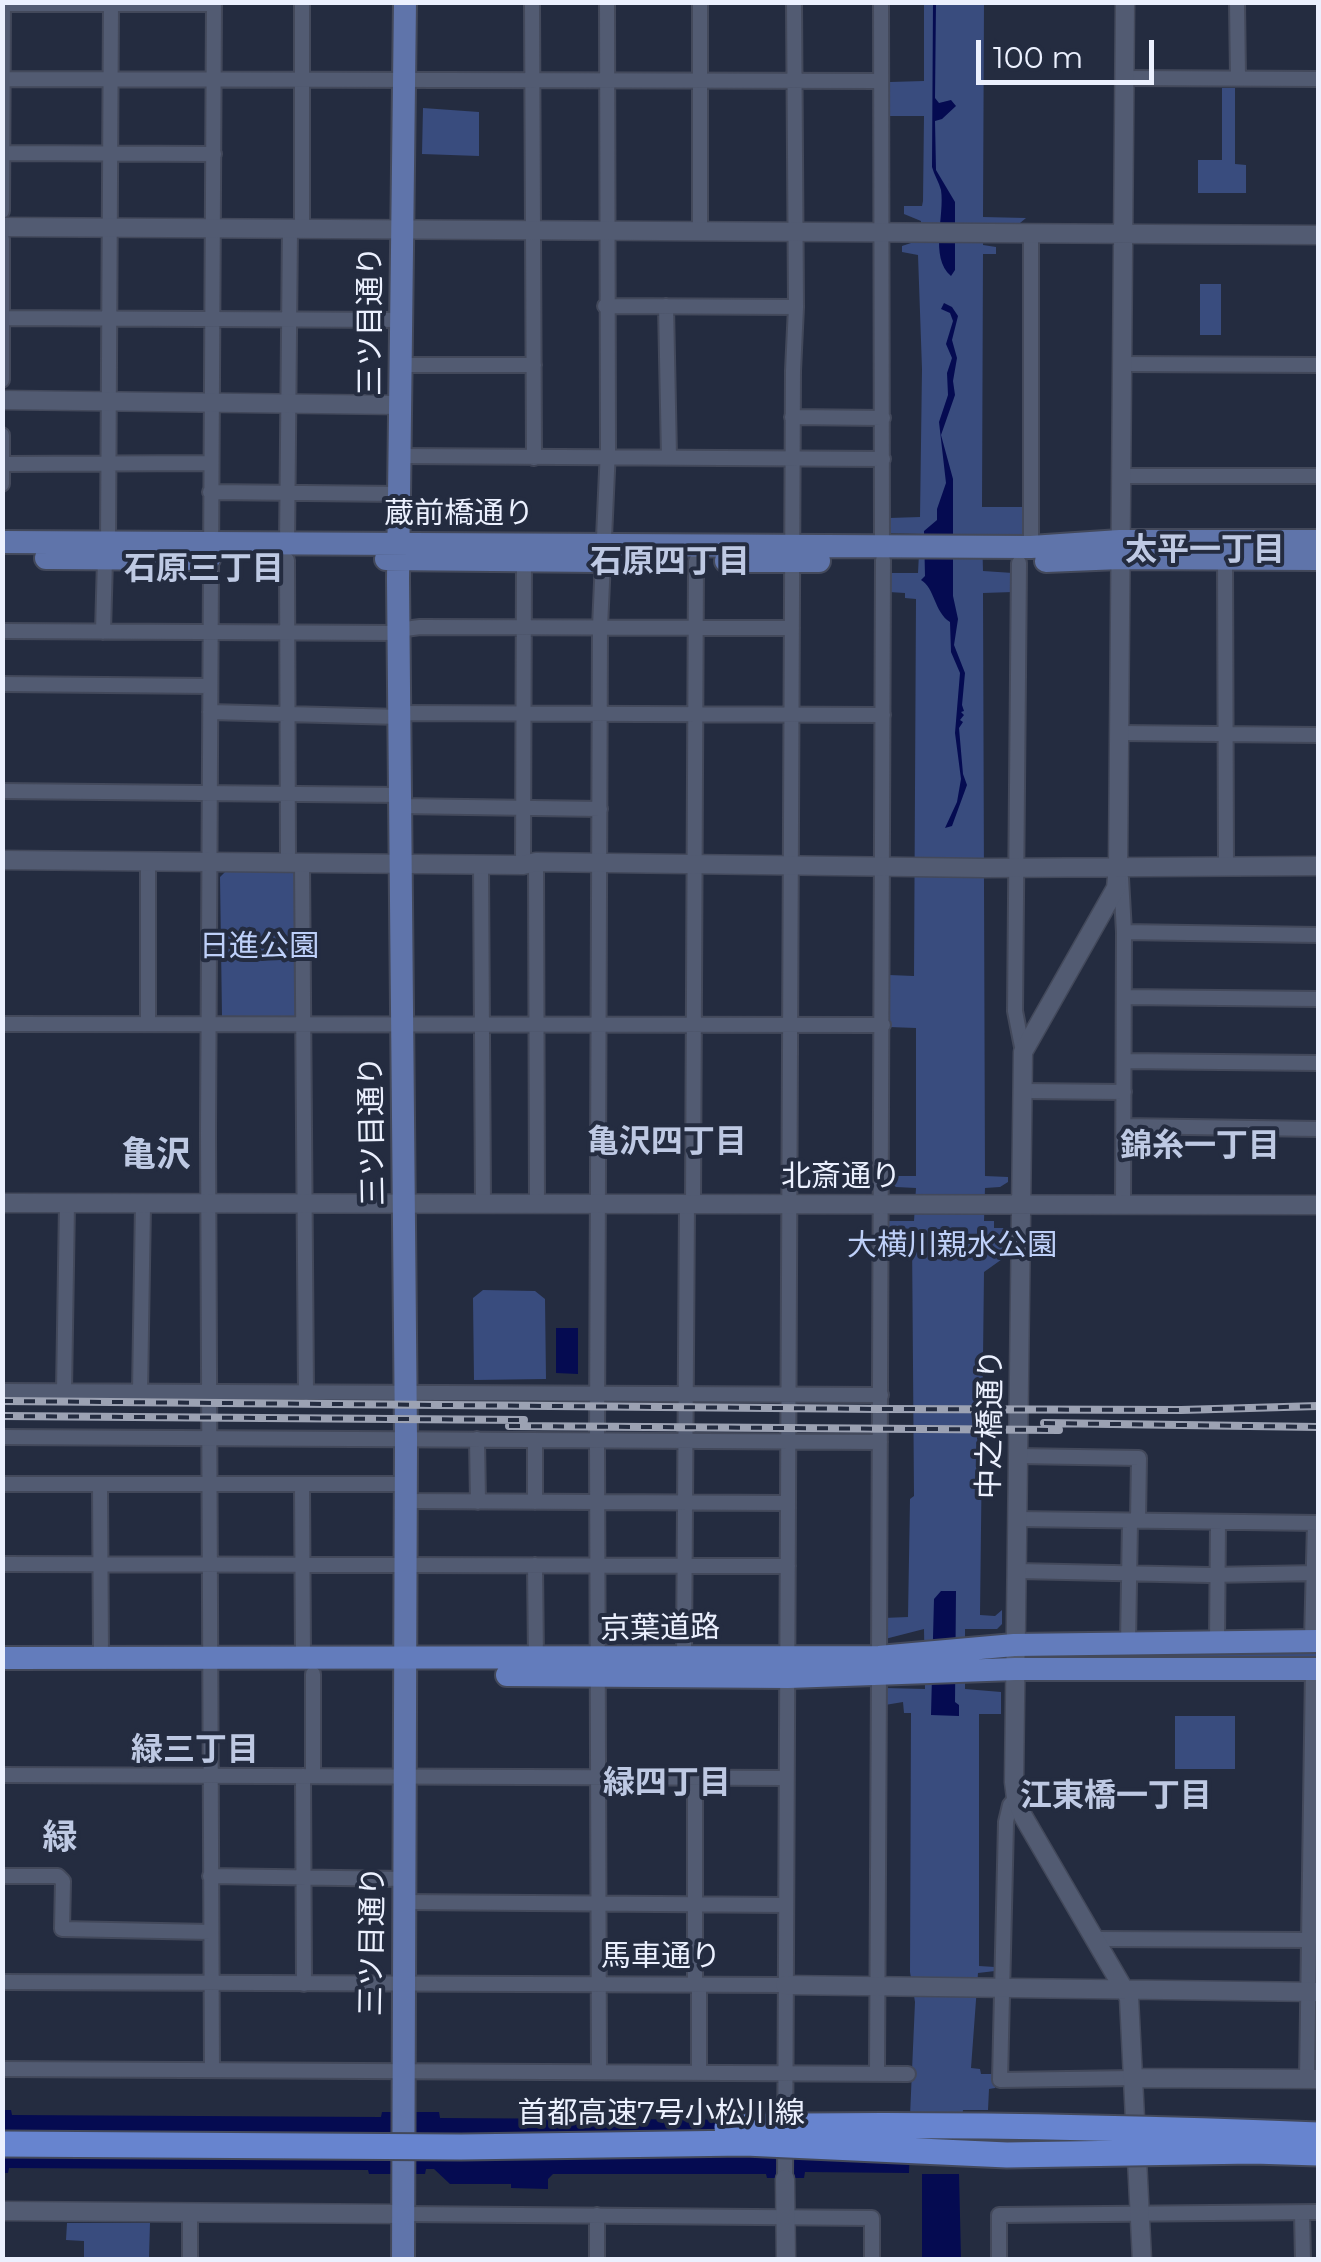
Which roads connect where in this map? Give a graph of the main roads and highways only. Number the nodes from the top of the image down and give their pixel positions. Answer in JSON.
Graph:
{"nodes":[{"id":1,"x":405,"y":2,"type":"edge"},
{"id":2,"x":1318,"y":541,"type":"edge"},
{"id":3,"x":2,"y":542,"type":"edge"},
{"id":4,"x":1120,"y":549,"type":"junction"},
{"id":5,"x":106,"y":551,"type":"junction"},
{"id":6,"x":398,"y":551,"type":"junction"},
{"id":7,"x":603,"y":553,"type":"junction"},
{"id":8,"x":792,"y":553,"type":"junction"},
{"id":9,"x":2,"y":557,"type":"edge"},
{"id":10,"x":1318,"y":559,"type":"edge"},
{"id":11,"x":1315,"y":1641,"type":"edge"},
{"id":12,"x":2,"y":1658,"type":"edge"},
{"id":13,"x":968,"y":1660,"type":"junction"},
{"id":14,"x":209,"y":1666,"type":"junction"},
{"id":15,"x":405,"y":1667,"type":"junction"},
{"id":16,"x":788,"y":1667,"type":"junction"},
{"id":17,"x":597,"y":1668,"type":"junction"},
{"id":18,"x":1316,"y":1670,"type":"edge"},
{"id":19,"x":2,"y":1671,"type":"edge"},
{"id":20,"x":2,"y":2128,"type":"edge"},
{"id":21,"x":1318,"y":2135,"type":"edge"},
{"id":22,"x":2,"y":2144,"type":"edge"},
{"id":23,"x":1318,"y":2153,"type":"edge"},
{"id":24,"x":402,"y":2260,"type":"edge"}],
"edges":[{"from":1,"to":6,"type":"main road","name":"三ツ目通り"},
{"from":2,"to":4,"type":"main road"},
{"from":3,"to":5,"type":"main road","name":"蔵前橋通り"},
{"from":4,"to":8,"type":"main road","name":"蔵前橋通り"},
{"from":4,"to":10,"type":"main road"},
{"from":5,"to":6,"type":"main road","name":"蔵前橋通り"},
{"from":5,"to":9,"type":"main road","name":"蔵前橋通り"},
{"from":6,"to":7,"type":"main road","name":"蔵前橋通り"},
{"from":6,"to":7,"type":"main road","name":"蔵前橋通り"},
{"from":6,"to":15,"type":"main road","name":"三ツ目通り"},
{"from":7,"to":8,"type":"main road","name":"蔵前橋通り"},
{"from":7,"to":8,"type":"main road","name":"蔵前橋通り"},
{"from":11,"to":13,"type":"highway","name":"京葉道路"},
{"from":12,"to":14,"type":"highway","name":"京葉道路"},
{"from":13,"to":16,"type":"highway","name":"京葉道路"},
{"from":13,"to":18,"type":"highway","name":"京葉道路"},
{"from":14,"to":15,"type":"highway","name":"京葉道路"},
{"from":14,"to":19,"type":"highway","name":"京葉道路"},
{"from":15,"to":17,"type":"highway","name":"京葉道路"},
{"from":15,"to":17,"type":"highway","name":"京葉道路"},
{"from":15,"to":24,"type":"main road","name":"三ツ目通り"},
{"from":16,"to":17,"type":"highway","name":"京葉道路"},
{"from":16,"to":17,"type":"highway","name":"京葉道路"},
{"from":20,"to":21,"type":"highway","name":"首都高速7号小松川線","bridge":true},
{"from":22,"to":23,"type":"highway","name":"首都高速7号小松川線","bridge":true}]}
